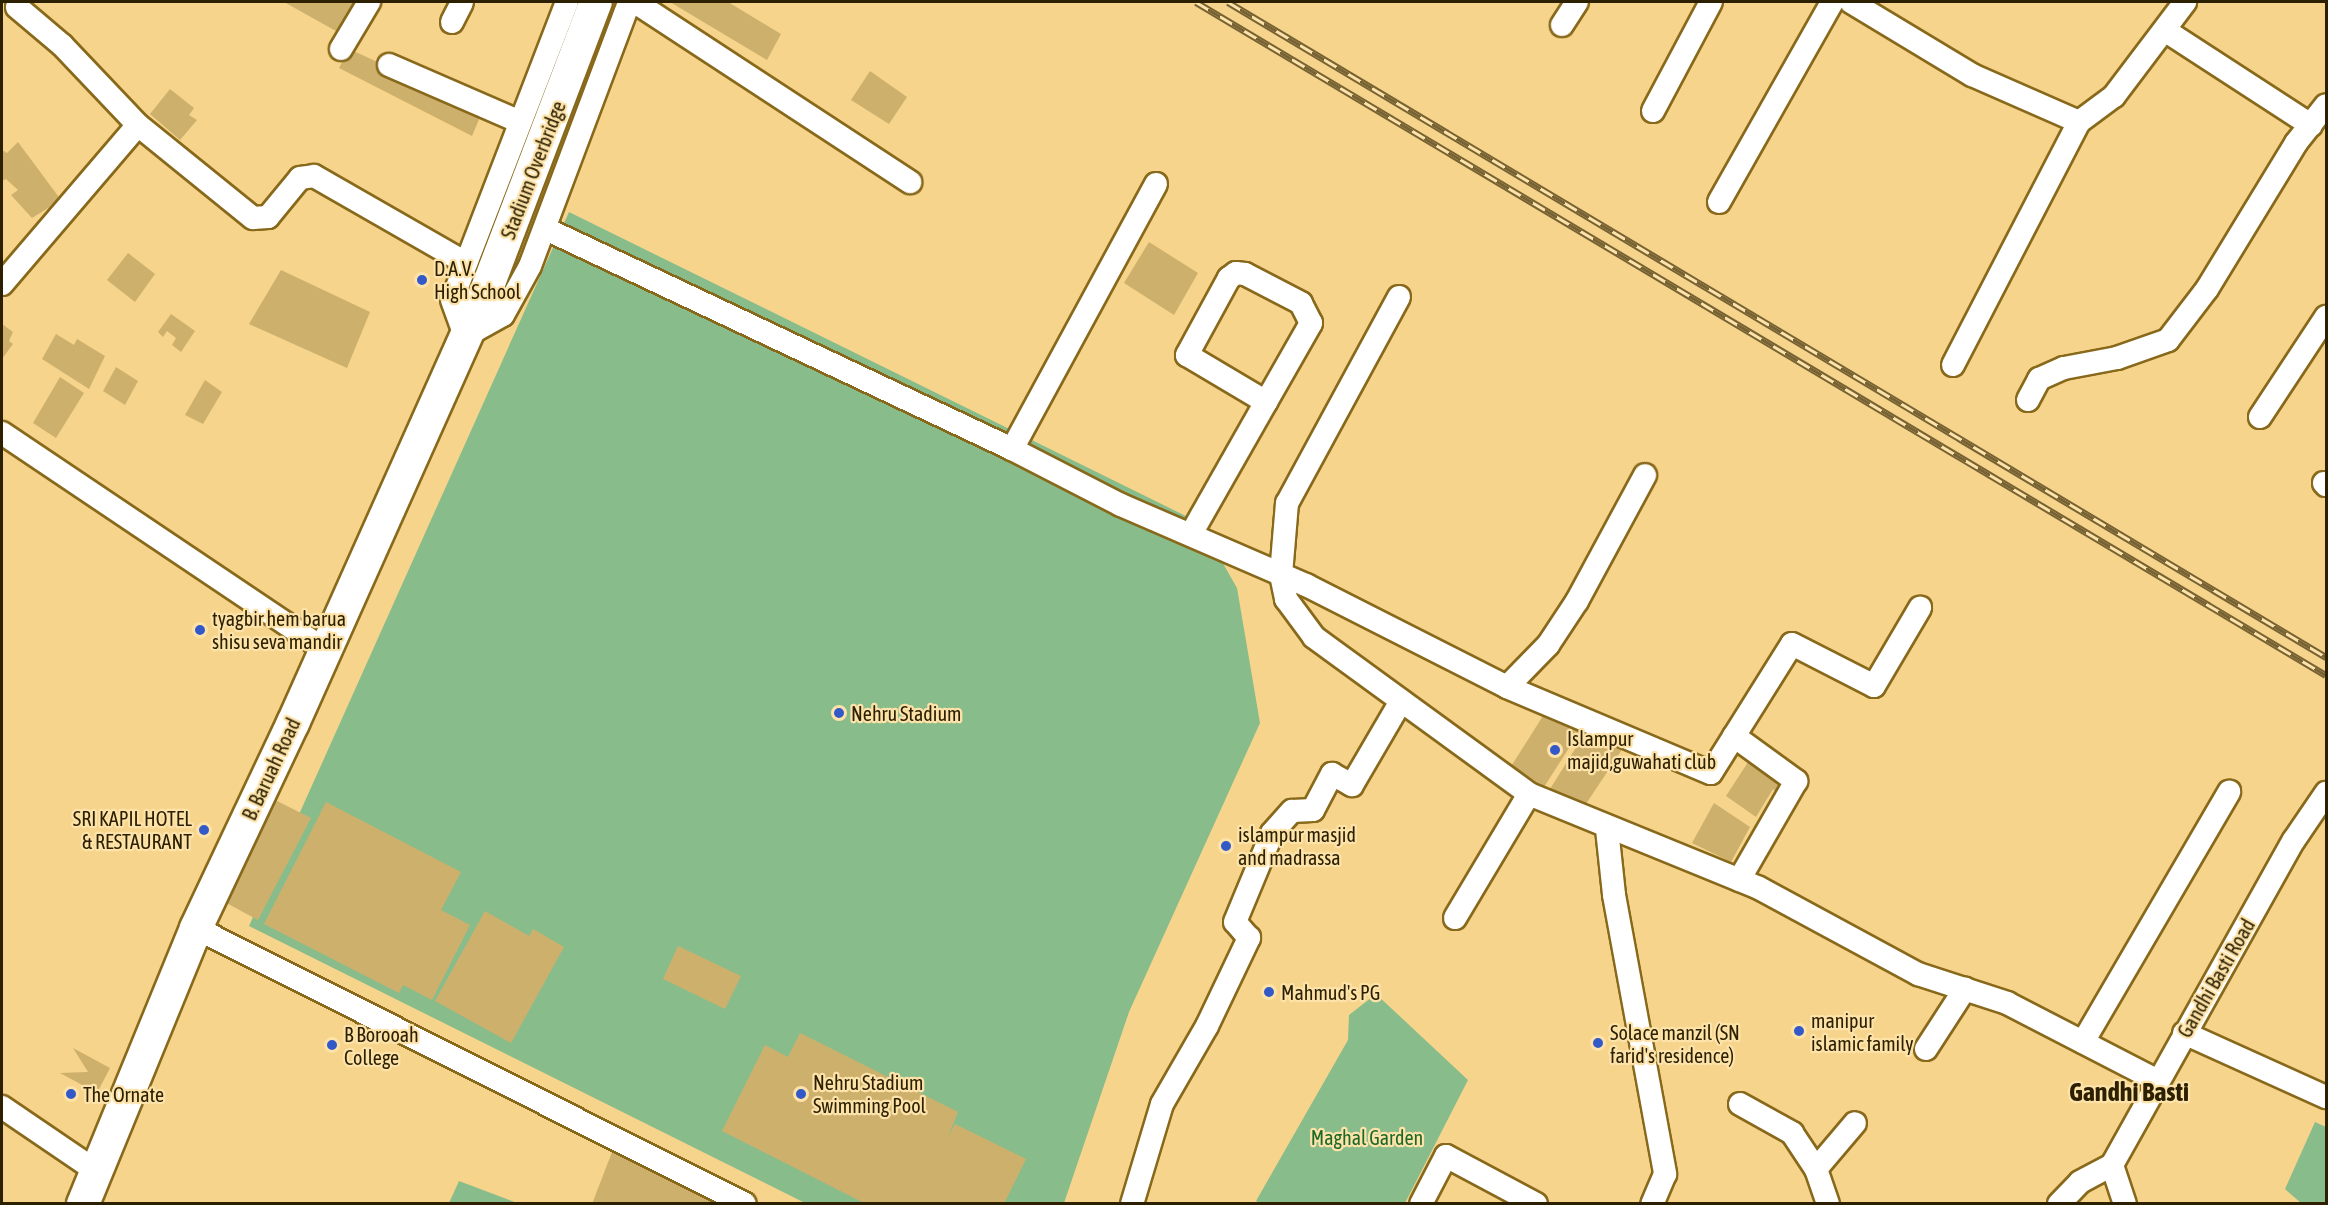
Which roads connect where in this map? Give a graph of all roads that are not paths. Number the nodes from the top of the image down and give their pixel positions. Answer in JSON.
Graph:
{"nodes":[{"id":1,"x":369,"y":2,"type":"edge"},
{"id":2,"x":567,"y":2,"type":"edge"},
{"id":3,"x":596,"y":2,"type":"edge"},
{"id":4,"x":629,"y":2,"type":"edge"},
{"id":5,"x":635,"y":2,"type":"edge"},
{"id":6,"x":1577,"y":2,"type":"edge"},
{"id":7,"x":1711,"y":2,"type":"edge"},
{"id":8,"x":1832,"y":2,"type":"edge"},
{"id":9,"x":1851,"y":2,"type":"edge"},
{"id":10,"x":2185,"y":2,"type":"edge"},
{"id":11,"x":17,"y":7,"type":"dead end"},
{"id":12,"x":1562,"y":25,"type":"dead end"},
{"id":13,"x":2166,"y":32,"type":"junction"},
{"id":14,"x":341,"y":48,"type":"dead end"},
{"id":15,"x":389,"y":65,"type":"dead end"},
{"id":16,"x":2326,"y":105,"type":"edge"},
{"id":17,"x":1653,"y":111,"type":"dead end"},
{"id":18,"x":520,"y":122,"type":"junction"},
{"id":19,"x":2079,"y":122,"type":"junction"},
{"id":20,"x":138,"y":124,"type":"junction"},
{"id":21,"x":2311,"y":125,"type":"junction"},
{"id":22,"x":909,"y":182,"type":"dead end"},
{"id":23,"x":1155,"y":184,"type":"dead end"},
{"id":24,"x":1719,"y":202,"type":"dead end"},
{"id":25,"x":546,"y":228,"type":"junction"},
{"id":26,"x":466,"y":263,"type":"junction"},
{"id":27,"x":2,"y":284,"type":"edge"},
{"id":28,"x":1399,"y":297,"type":"dead end"},
{"id":29,"x":2326,"y":317,"type":"edge"},
{"id":30,"x":465,"y":336,"type":"junction"},
{"id":31,"x":1953,"y":365,"type":"dead end"},
{"id":32,"x":2028,"y":400,"type":"dead end"},
{"id":33,"x":1266,"y":402,"type":"junction"},
{"id":34,"x":2260,"y":417,"type":"dead end"},
{"id":35,"x":3,"y":437,"type":"edge"},
{"id":36,"x":1012,"y":449,"type":"junction"},
{"id":37,"x":1645,"y":475,"type":"dead end"},
{"id":38,"x":1191,"y":534,"type":"junction"},
{"id":39,"x":1281,"y":575,"type":"junction"},
{"id":40,"x":1920,"y":608,"type":"dead end"},
{"id":41,"x":323,"y":649,"type":"junction"},
{"id":42,"x":1507,"y":687,"type":"junction"},
{"id":43,"x":1401,"y":701,"type":"junction"},
{"id":44,"x":1734,"y":736,"type":"junction"},
{"id":45,"x":2229,"y":792,"type":"dead end"},
{"id":46,"x":2326,"y":793,"type":"edge"},
{"id":47,"x":1529,"y":794,"type":"junction"},
{"id":48,"x":1607,"y":828,"type":"junction"},
{"id":49,"x":1739,"y":879,"type":"junction"},
{"id":50,"x":1455,"y":918,"type":"dead end"},
{"id":51,"x":196,"y":928,"type":"junction"},
{"id":52,"x":1965,"y":989,"type":"junction"},
{"id":53,"x":2184,"y":1033,"type":"junction"},
{"id":54,"x":2083,"y":1042,"type":"junction"},
{"id":55,"x":1926,"y":1049,"type":"dead end"},
{"id":56,"x":2158,"y":1081,"type":"junction"},
{"id":57,"x":2326,"y":1096,"type":"edge"},
{"id":58,"x":1740,"y":1104,"type":"dead end"},
{"id":59,"x":2,"y":1107,"type":"edge"},
{"id":60,"x":1855,"y":1123,"type":"dead end"},
{"id":61,"x":2112,"y":1165,"type":"junction"},
{"id":62,"x":1816,"y":1169,"type":"junction"},
{"id":63,"x":96,"y":1171,"type":"junction"},
{"id":64,"x":83,"y":1203,"type":"edge"},
{"id":65,"x":745,"y":1203,"type":"edge"},
{"id":66,"x":1132,"y":1203,"type":"edge"},
{"id":67,"x":1421,"y":1203,"type":"edge"},
{"id":68,"x":1536,"y":1203,"type":"edge"},
{"id":69,"x":1652,"y":1203,"type":"edge"},
{"id":70,"x":1828,"y":1203,"type":"edge"},
{"id":71,"x":2059,"y":1203,"type":"edge"},
{"id":72,"x":2125,"y":1203,"type":"edge"}],
"edges":[{"from":1,"to":14,"type":"street"},
{"from":2,"to":18,"type":"street"},
{"from":3,"to":30,"type":"main road","name":"Stadium Overbridge"},
{"from":4,"to":25,"type":"street"},
{"from":5,"to":22,"type":"street"},
{"from":6,"to":12,"type":"street"},
{"from":7,"to":17,"type":"street"},
{"from":8,"to":24,"type":"street"},
{"from":9,"to":19,"type":"street"},
{"from":10,"to":13,"type":"street"},
{"from":11,"to":20,"type":"street"},
{"from":13,"to":19,"type":"street"},
{"from":13,"to":21,"type":"street"},
{"from":15,"to":18,"type":"street"},
{"from":16,"to":21,"type":"street"},
{"from":18,"to":26,"type":"street"},
{"from":19,"to":31,"type":"street"},
{"from":20,"to":26,"type":"street"},
{"from":20,"to":27,"type":"street"},
{"from":21,"to":32,"type":"street"},
{"from":23,"to":36,"type":"street"},
{"from":25,"to":30,"type":"street"},
{"from":25,"to":36,"type":"street"},
{"from":26,"to":30,"type":"street"},
{"from":28,"to":39,"type":"street"},
{"from":29,"to":34,"type":"street"},
{"from":30,"to":41,"type":"main road","name":"B. Baruah Road"},
{"from":33,"to":33,"type":"street"},
{"from":33,"to":38,"type":"street"},
{"from":35,"to":41,"type":"street"},
{"from":36,"to":38,"type":"street"},
{"from":37,"to":42,"type":"street"},
{"from":38,"to":39,"type":"street"},
{"from":39,"to":42,"type":"street"},
{"from":39,"to":43,"type":"street"},
{"from":40,"to":44,"type":"street"},
{"from":41,"to":51,"type":"main road","name":"B. Baruah Road"},
{"from":42,"to":44,"type":"street"},
{"from":43,"to":47,"type":"street"},
{"from":43,"to":66,"type":"street"},
{"from":44,"to":49,"type":"street"},
{"from":45,"to":54,"type":"street"},
{"from":46,"to":53,"type":"street","name":"Gandhi Basti Road"},
{"from":47,"to":48,"type":"street"},
{"from":47,"to":50,"type":"street"},
{"from":48,"to":49,"type":"street"},
{"from":48,"to":69,"type":"street"},
{"from":49,"to":52,"type":"street"},
{"from":51,"to":63,"type":"main road","name":"B. Baruah Road"},
{"from":51,"to":65,"type":"street"},
{"from":52,"to":54,"type":"street"},
{"from":52,"to":55,"type":"street"},
{"from":53,"to":56,"type":"street","name":"Gandhi Basti Road"},
{"from":53,"to":57,"type":"street"},
{"from":54,"to":56,"type":"street"},
{"from":56,"to":61,"type":"street","name":"Gandhi Basti Road"},
{"from":58,"to":62,"type":"street"},
{"from":59,"to":63,"type":"street"},
{"from":60,"to":62,"type":"street"},
{"from":61,"to":71,"type":"street"},
{"from":61,"to":72,"type":"street"},
{"from":62,"to":70,"type":"street"},
{"from":63,"to":64,"type":"main road","name":"B. Baruah Road"},
{"from":67,"to":68,"type":"street"}]}
